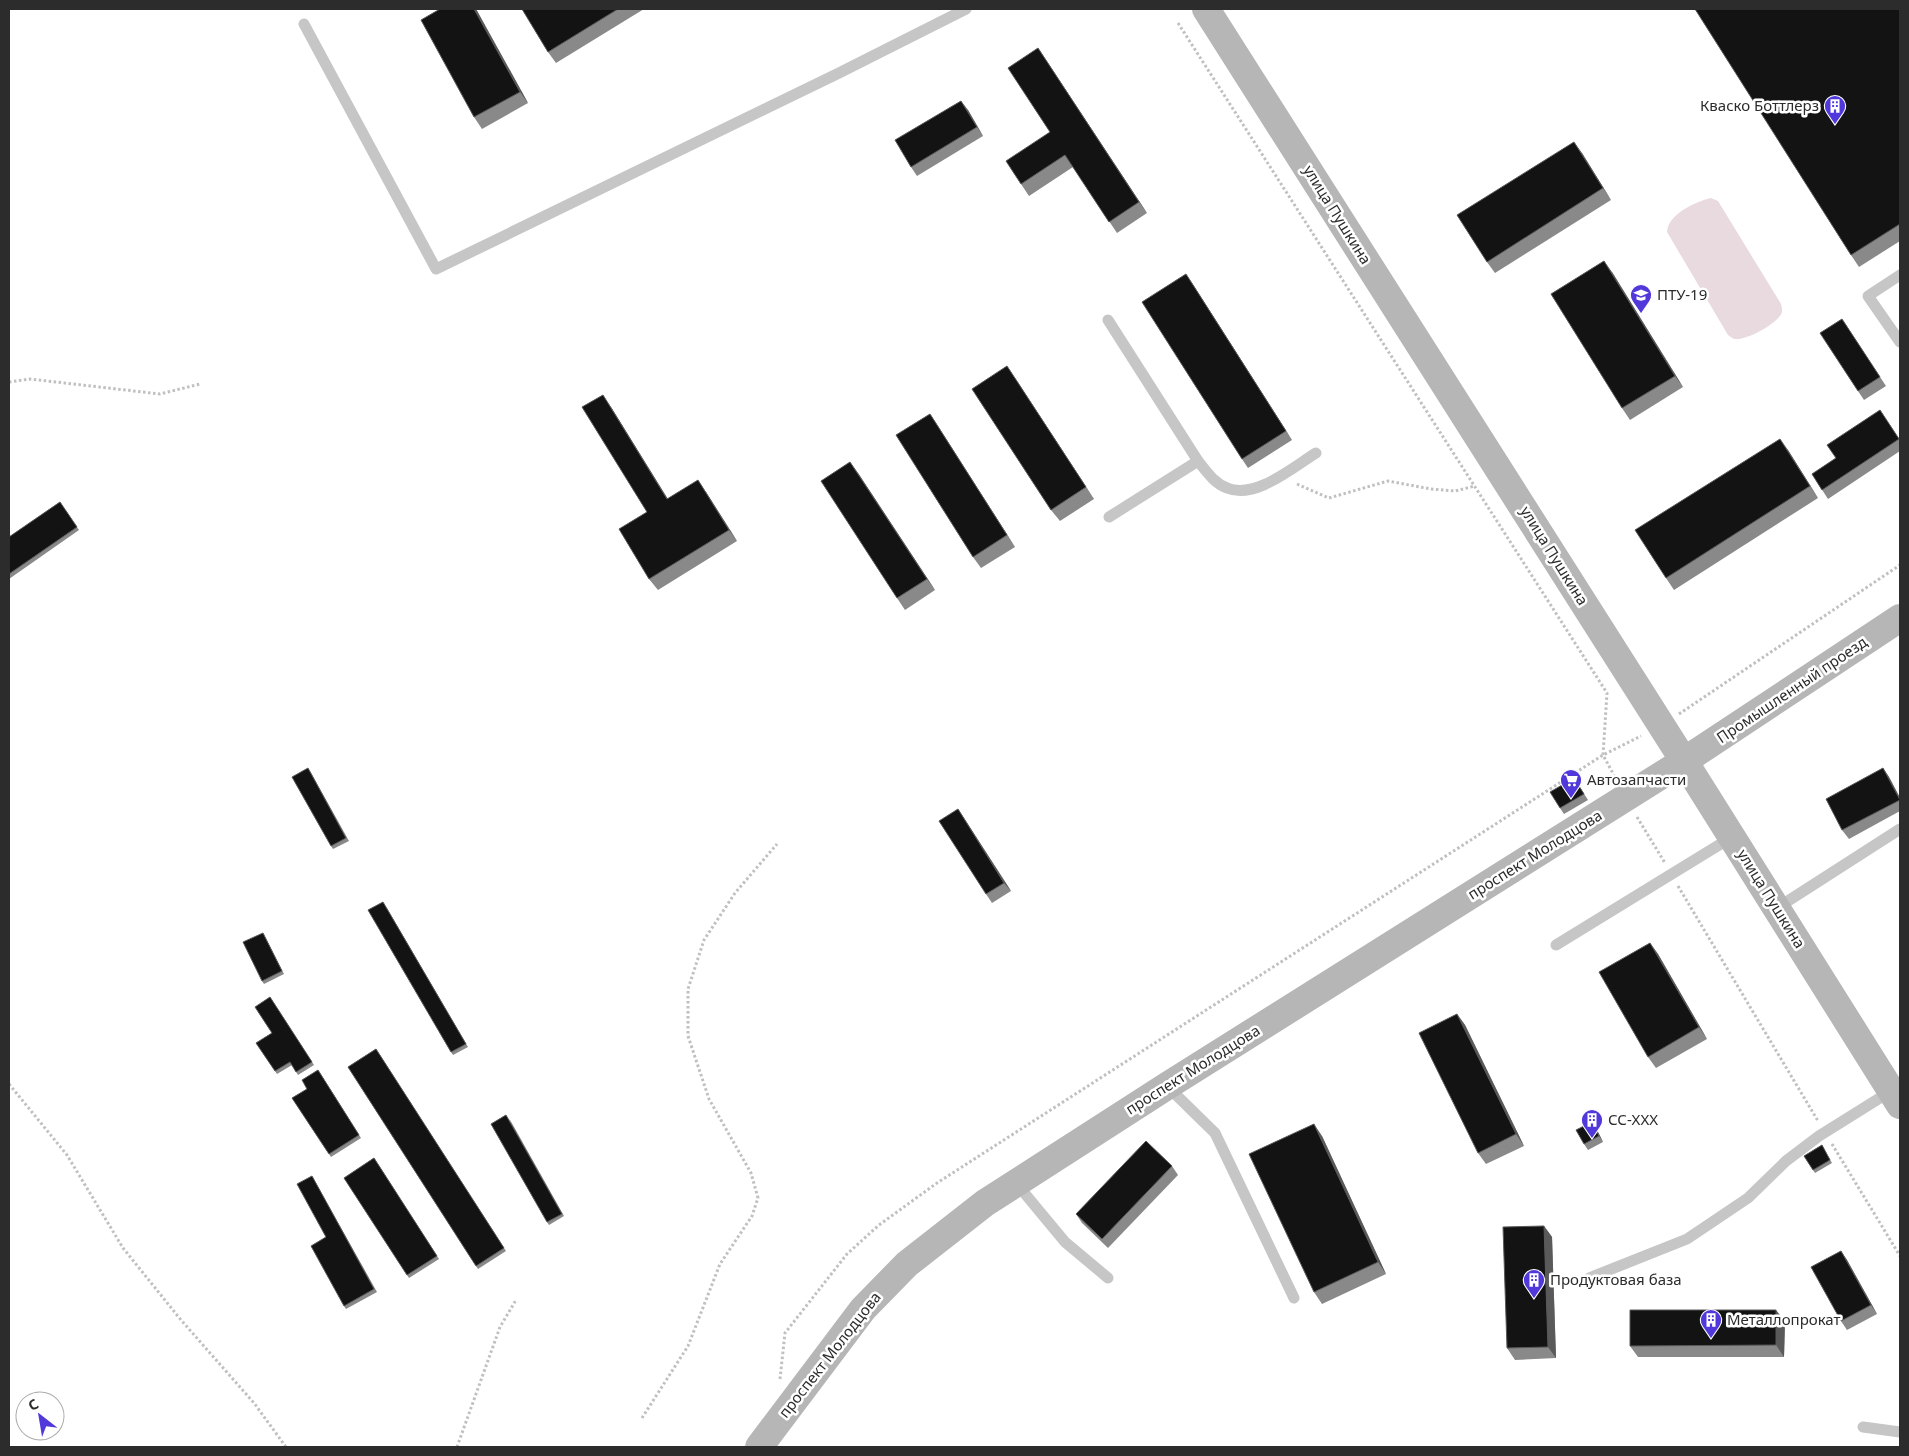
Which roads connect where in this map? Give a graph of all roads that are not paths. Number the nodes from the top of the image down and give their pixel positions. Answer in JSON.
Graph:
{"nodes":[{"id":1,"x":966,"y":9,"type":"edge"},
{"id":2,"x":1206,"y":9,"type":"edge"},
{"id":3,"x":304,"y":24,"type":"dead end"},
{"id":4,"x":1900,"y":275,"type":"edge"},
{"id":5,"x":1108,"y":320,"type":"dead end"},
{"id":6,"x":1900,"y":342,"type":"edge"},
{"id":7,"x":1316,"y":453,"type":"dead end"},
{"id":8,"x":1198,"y":461,"type":"junction"},
{"id":9,"x":1109,"y":517,"type":"dead end"},
{"id":10,"x":1900,"y":618,"type":"edge"},
{"id":11,"x":1684,"y":761,"type":"junction"},
{"id":12,"x":1900,"y":829,"type":"edge"},
{"id":13,"x":1732,"y":837,"type":"junction"},
{"id":14,"x":1776,"y":908,"type":"junction"},
{"id":15,"x":1556,"y":945,"type":"dead end"},
{"id":16,"x":1167,"y":1086,"type":"junction"},
{"id":17,"x":1896,"y":1098,"type":"edge"},
{"id":18,"x":1016,"y":1183,"type":"junction"},
{"id":19,"x":1108,"y":1278,"type":"dead end"},
{"id":20,"x":1589,"y":1278,"type":"dead end"},
{"id":21,"x":1294,"y":1298,"type":"dead end"},
{"id":22,"x":1863,"y":1427,"type":"dead end"},
{"id":23,"x":1900,"y":1432,"type":"edge"},
{"id":24,"x":759,"y":1447,"type":"edge"}],
"edges":[{"from":1,"to":3,"type":"lane"},
{"from":2,"to":11,"type":"main road","name":"улица Пушкина"},
{"from":4,"to":6,"type":"lane"},
{"from":5,"to":8,"type":"lane"},
{"from":7,"to":8,"type":"lane"},
{"from":8,"to":9,"type":"lane"},
{"from":10,"to":11,"type":"main road","name":"Промышленный проезд"},
{"from":11,"to":13,"type":"main road","name":"улица Пушкина"},
{"from":11,"to":16,"type":"main road","name":"проспект Молодцова"},
{"from":12,"to":14,"type":"lane"},
{"from":13,"to":14,"type":"main road","name":"улица Пушкина"},
{"from":13,"to":15,"type":"lane"},
{"from":14,"to":17,"type":"main road","name":"улица Пушкина"},
{"from":16,"to":18,"type":"main road","name":"проспект Молодцова"},
{"from":16,"to":21,"type":"lane"},
{"from":17,"to":20,"type":"lane"},
{"from":18,"to":19,"type":"lane"},
{"from":18,"to":24,"type":"main road","name":"проспект Молодцова"},
{"from":22,"to":23,"type":"lane"}]}
